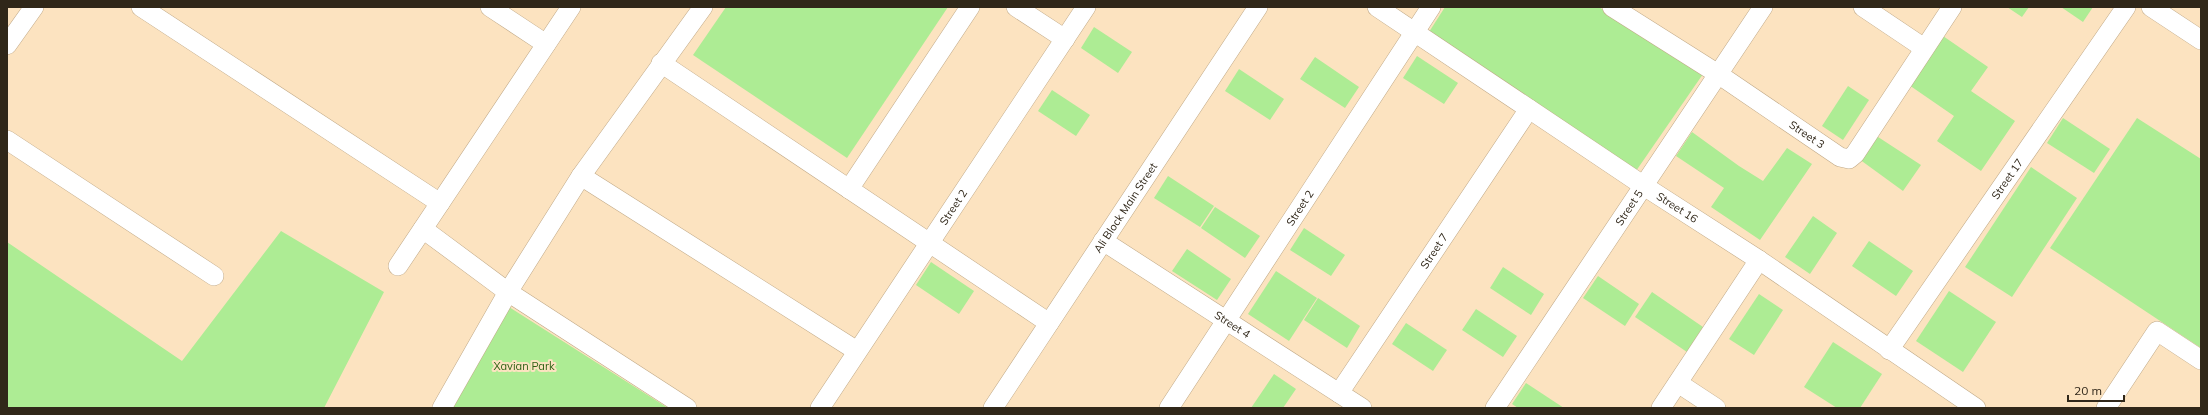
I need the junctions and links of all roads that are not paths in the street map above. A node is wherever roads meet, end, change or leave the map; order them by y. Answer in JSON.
{"nodes":[{"id":1,"x":34,"y":7,"type":"edge"},
{"id":2,"x":141,"y":7,"type":"edge"},
{"id":3,"x":490,"y":7,"type":"edge"},
{"id":4,"x":571,"y":7,"type":"edge"},
{"id":5,"x":703,"y":7,"type":"edge"},
{"id":6,"x":970,"y":7,"type":"edge"},
{"id":7,"x":1016,"y":7,"type":"edge"},
{"id":8,"x":1086,"y":7,"type":"edge"},
{"id":9,"x":1377,"y":7,"type":"edge"},
{"id":10,"x":1431,"y":7,"type":"edge"},
{"id":11,"x":1612,"y":7,"type":"edge"},
{"id":12,"x":1763,"y":7,"type":"edge"},
{"id":13,"x":1863,"y":7,"type":"edge"},
{"id":14,"x":1952,"y":7,"type":"edge"},
{"id":15,"x":2126,"y":7,"type":"edge"},
{"id":16,"x":2150,"y":7,"type":"edge"},
{"id":17,"x":1256,"y":8,"type":"edge"},
{"id":18,"x":1415,"y":32,"type":"junction"},
{"id":19,"x":1065,"y":39,"type":"junction"},
{"id":20,"x":2201,"y":40,"type":"edge"},
{"id":21,"x":546,"y":44,"type":"junction"},
{"id":22,"x":7,"y":45,"type":"edge"},
{"id":23,"x":1924,"y":48,"type":"junction"},
{"id":24,"x":661,"y":63,"type":"junction"},
{"id":25,"x":1718,"y":74,"type":"junction"},
{"id":26,"x":1529,"y":109,"type":"junction"},
{"id":27,"x":7,"y":140,"type":"edge"},
{"id":28,"x":581,"y":176,"type":"junction"},
{"id":29,"x":1644,"y":186,"type":"junction"},
{"id":30,"x":849,"y":189,"type":"junction"},
{"id":31,"x":440,"y":203,"type":"junction"},
{"id":32,"x":423,"y":229,"type":"junction"},
{"id":33,"x":1103,"y":241,"type":"junction"},
{"id":34,"x":929,"y":242,"type":"junction"},
{"id":35,"x":1759,"y":260,"type":"junction"},
{"id":36,"x":398,"y":266,"type":"dead end"},
{"id":37,"x":214,"y":276,"type":"dead end"},
{"id":38,"x":508,"y":292,"type":"junction"},
{"id":39,"x":1227,"y":320,"type":"junction"},
{"id":40,"x":1049,"y":323,"type":"junction"},
{"id":41,"x":1889,"y":350,"type":"junction"},
{"id":42,"x":857,"y":351,"type":"junction"},
{"id":43,"x":2201,"y":360,"type":"edge"},
{"id":44,"x":1678,"y":383,"type":"junction"},
{"id":45,"x":1339,"y":393,"type":"junction"},
{"id":46,"x":442,"y":408,"type":"edge"},
{"id":47,"x":687,"y":408,"type":"edge"},
{"id":48,"x":820,"y":408,"type":"edge"},
{"id":49,"x":993,"y":408,"type":"edge"},
{"id":50,"x":1169,"y":408,"type":"edge"},
{"id":51,"x":1362,"y":408,"type":"edge"},
{"id":52,"x":1495,"y":408,"type":"edge"},
{"id":53,"x":1661,"y":408,"type":"edge"},
{"id":54,"x":1716,"y":408,"type":"edge"},
{"id":55,"x":1976,"y":408,"type":"edge"},
{"id":56,"x":2106,"y":408,"type":"edge"}],
"edges":[{"from":1,"to":22,"type":"street"},
{"from":2,"to":31,"type":"street"},
{"from":3,"to":21,"type":"street"},
{"from":4,"to":21,"type":"street"},
{"from":5,"to":24,"type":"street"},
{"from":6,"to":30,"type":"street"},
{"from":7,"to":19,"type":"street"},
{"from":8,"to":19,"type":"street","name":"Street 2"},
{"from":9,"to":18,"type":"street","name":"Street 16"},
{"from":10,"to":18,"type":"street","name":"Street 2"},
{"from":11,"to":25,"type":"street","name":"Street 3"},
{"from":12,"to":25,"type":"street","name":"Street 5"},
{"from":13,"to":23,"type":"street"},
{"from":14,"to":23,"type":"street","name":"Street 3"},
{"from":15,"to":41,"type":"street","name":"Street 17"},
{"from":16,"to":20,"type":"street"},
{"from":17,"to":33,"type":"street","name":"Ali Block Main Street"},
{"from":18,"to":26,"type":"street","name":"Street 16"},
{"from":18,"to":39,"type":"street","name":"Street 2"},
{"from":19,"to":34,"type":"street","name":"Street 2"},
{"from":21,"to":31,"type":"street"},
{"from":23,"to":25,"type":"street","name":"Street 3"},
{"from":24,"to":28,"type":"street"},
{"from":24,"to":30,"type":"street"},
{"from":25,"to":29,"type":"street","name":"Street 5"},
{"from":26,"to":29,"type":"street","name":"Street 16"},
{"from":26,"to":45,"type":"street","name":"Street 7"},
{"from":27,"to":37,"type":"street"},
{"from":28,"to":38,"type":"street"},
{"from":28,"to":42,"type":"street"},
{"from":29,"to":35,"type":"street","name":"Street 16"},
{"from":29,"to":52,"type":"street","name":"Street 5"},
{"from":30,"to":34,"type":"street"},
{"from":31,"to":32,"type":"street"},
{"from":32,"to":36,"type":"street"},
{"from":32,"to":38,"type":"street"},
{"from":33,"to":39,"type":"street","name":"Street 4"},
{"from":33,"to":40,"type":"street","name":"Ali Block Main Street"},
{"from":34,"to":40,"type":"street"},
{"from":34,"to":42,"type":"street","name":"Street 2"},
{"from":35,"to":41,"type":"street","name":"Street 16"},
{"from":35,"to":44,"type":"street"},
{"from":38,"to":46,"type":"street"},
{"from":38,"to":47,"type":"street"},
{"from":39,"to":45,"type":"street","name":"Street 4"},
{"from":39,"to":50,"type":"street","name":"Street 2"},
{"from":40,"to":49,"type":"street","name":"Ali Block Main Street"},
{"from":41,"to":55,"type":"street","name":"Street 16"},
{"from":42,"to":48,"type":"street","name":"Street 2"},
{"from":43,"to":56,"type":"street"},
{"from":44,"to":53,"type":"street"},
{"from":44,"to":54,"type":"street"},
{"from":45,"to":51,"type":"street","name":"Street 4"}]}
